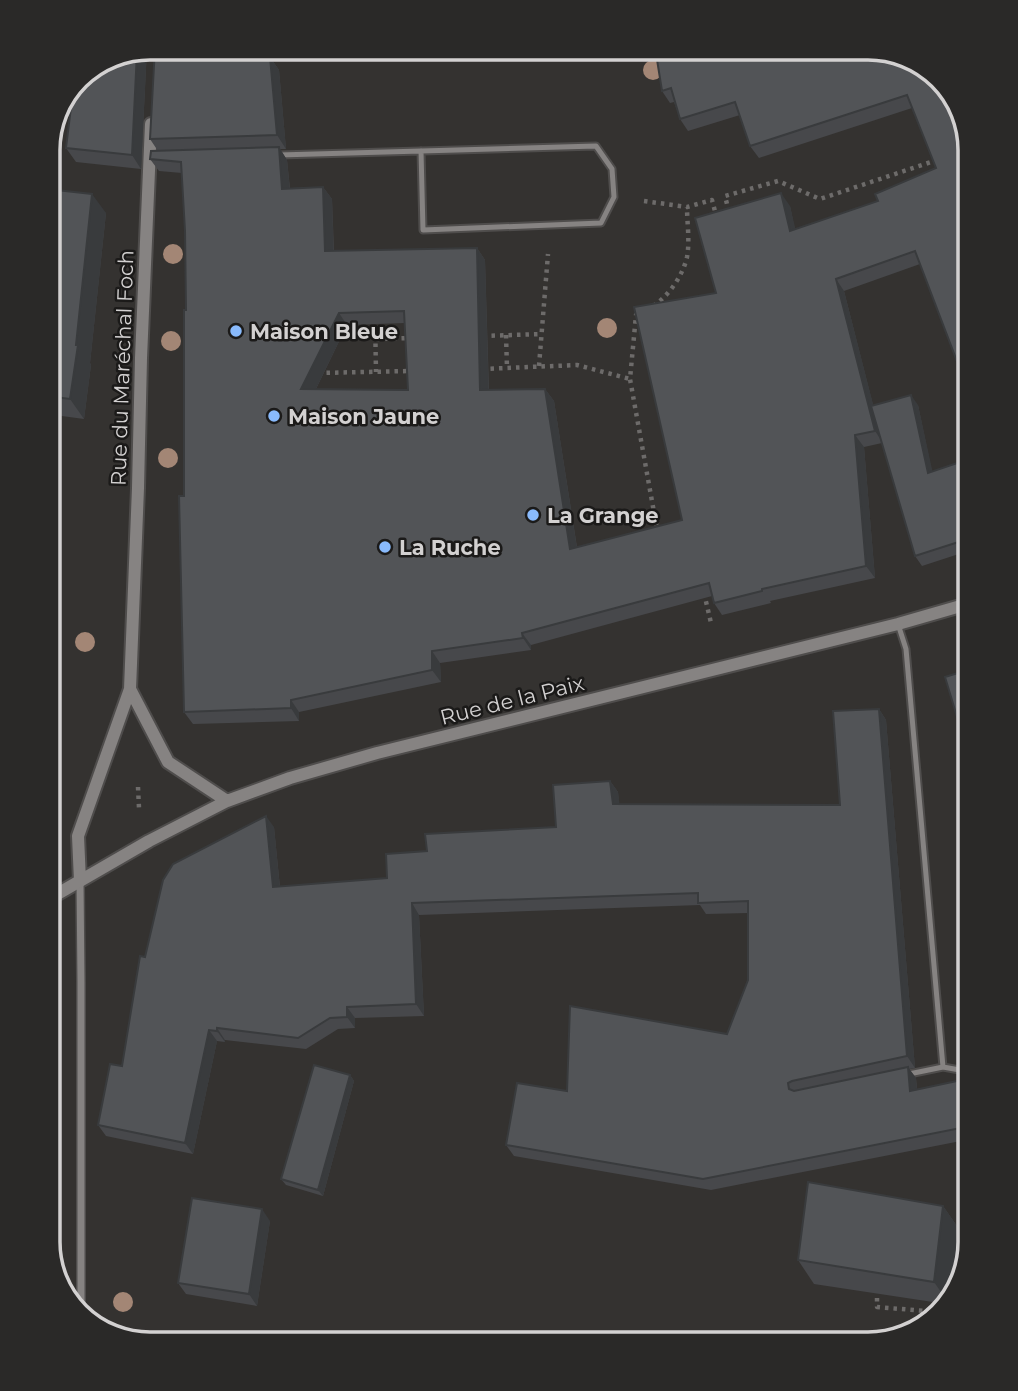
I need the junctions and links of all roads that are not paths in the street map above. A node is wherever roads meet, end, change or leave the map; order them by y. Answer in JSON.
{"nodes":[{"id":1,"x":152,"y":116,"type":"edge"},
{"id":2,"x":421,"y":151,"type":"junction"},
{"id":3,"x":269,"y":155,"type":"edge"},
{"id":4,"x":958,"y":607,"type":"edge"},
{"id":5,"x":898,"y":624,"type":"junction"},
{"id":6,"x":130,"y":689,"type":"junction"},
{"id":7,"x":227,"y":801,"type":"junction"},
{"id":8,"x":80,"y":881,"type":"junction"},
{"id":9,"x":60,"y":893,"type":"edge"},
{"id":10,"x":943,"y":1067,"type":"junction"},
{"id":11,"x":958,"y":1070,"type":"edge"},
{"id":12,"x":904,"y":1075,"type":"edge"},
{"id":13,"x":81,"y":1299,"type":"edge"}],
"edges":[{"from":1,"to":6,"type":"street","name":"Rue du Maréchal Foch"},
{"from":2,"to":2,"type":"lane"},
{"from":2,"to":3,"type":"lane"},
{"from":4,"to":5,"type":"street","name":"Rue de la Paix"},
{"from":5,"to":7,"type":"street","name":"Rue de la Paix"},
{"from":5,"to":10,"type":"lane"},
{"from":6,"to":7,"type":"street","name":"Rue du Maréchal Foch"},
{"from":6,"to":8,"type":"street","name":"Rue du Maréchal Foch"},
{"from":7,"to":8,"type":"street","name":"Rue de la Paix"},
{"from":8,"to":9,"type":"street","name":"Rue de la Paix"},
{"from":8,"to":13,"type":"street"},
{"from":10,"to":11,"type":"lane"},
{"from":10,"to":12,"type":"lane"}]}
